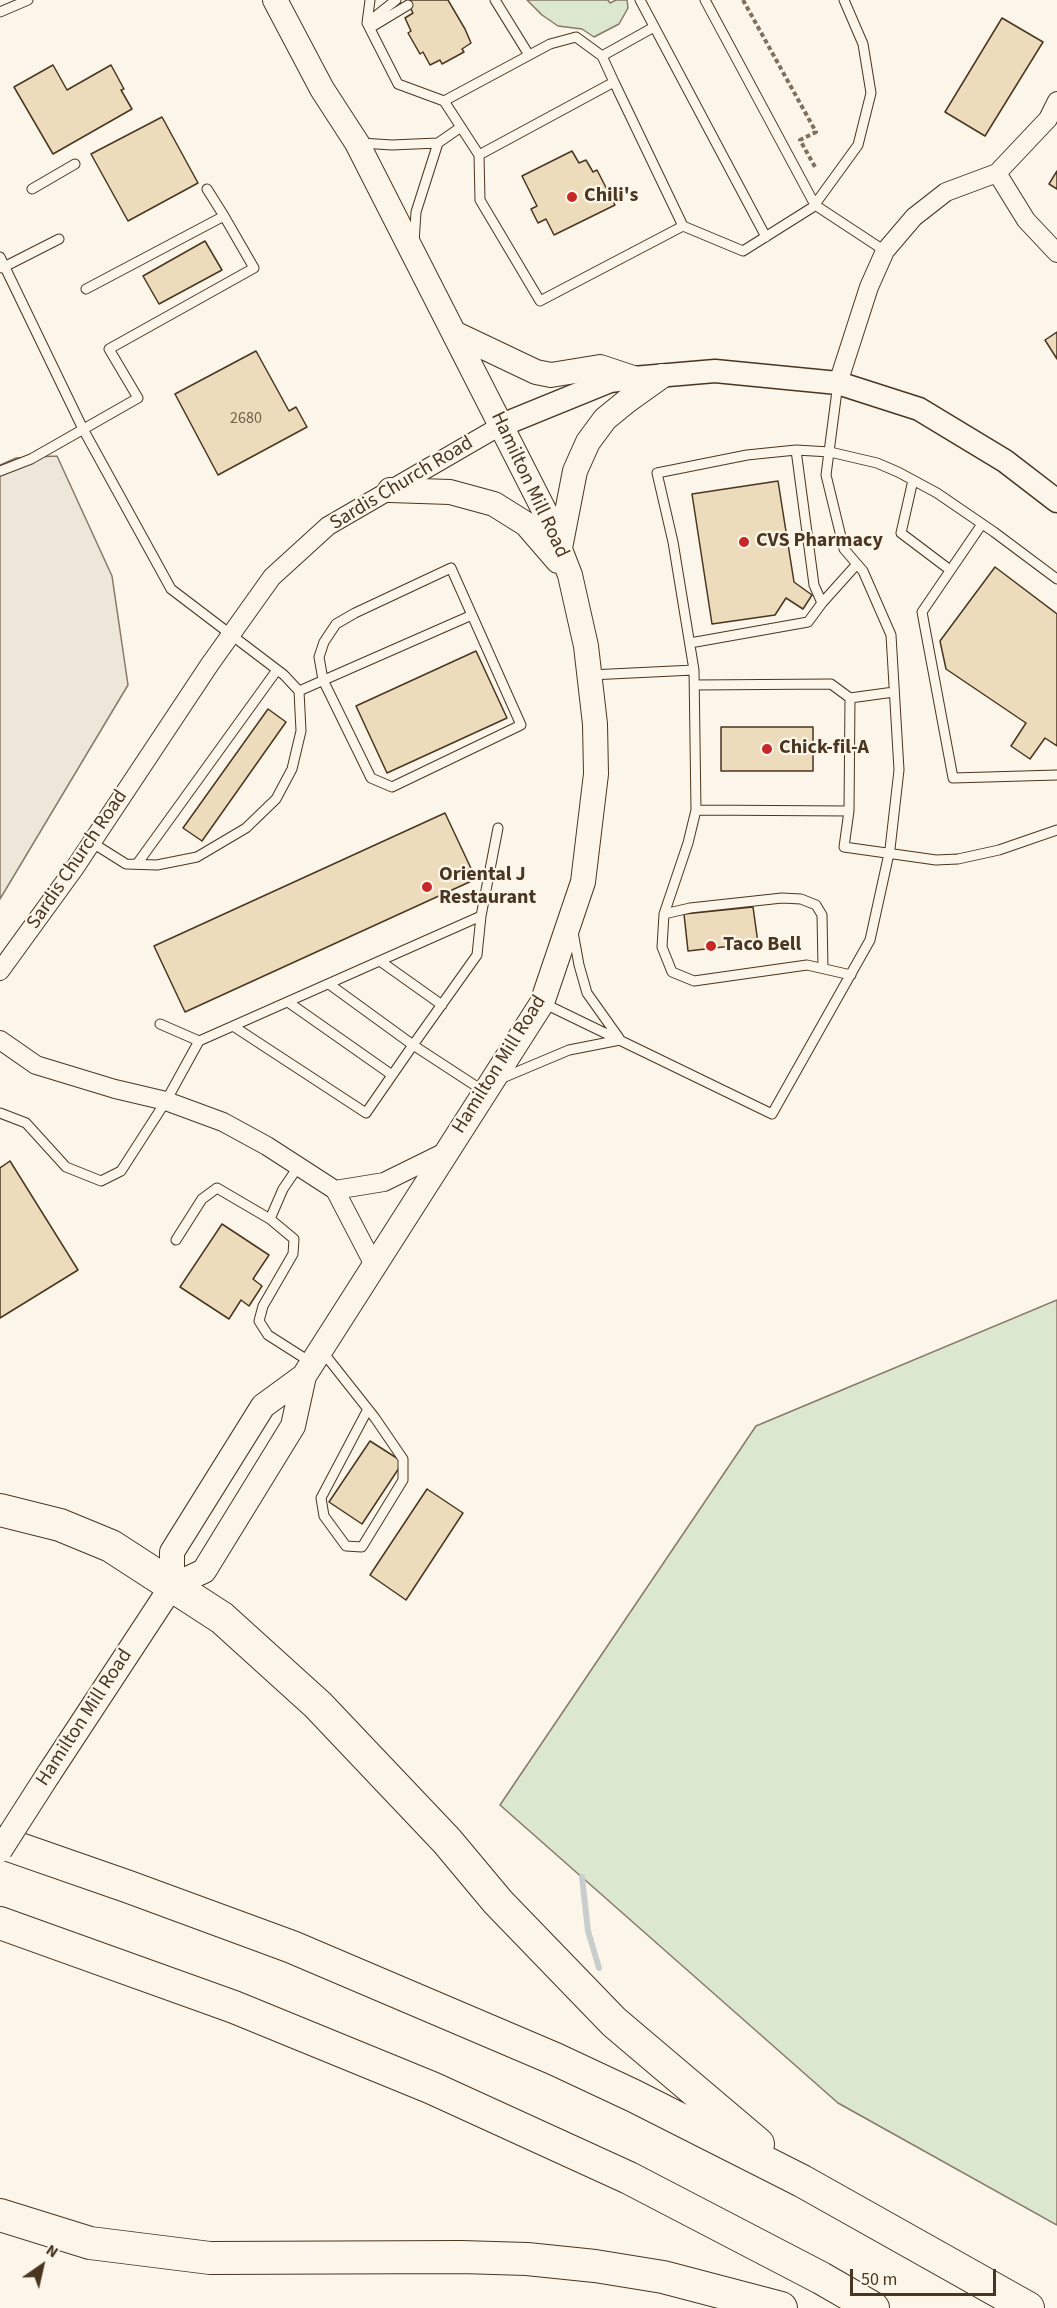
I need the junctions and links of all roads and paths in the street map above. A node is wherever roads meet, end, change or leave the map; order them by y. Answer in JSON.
{"nodes":[{"id":1,"x":28,"y":0,"type":"edge"},
{"id":2,"x":275,"y":0,"type":"edge"},
{"id":3,"x":370,"y":0,"type":"edge"},
{"id":4,"x":396,"y":0,"type":"edge"},
{"id":5,"x":495,"y":0,"type":"edge"},
{"id":6,"x":640,"y":0,"type":"edge"},
{"id":7,"x":705,"y":0,"type":"edge"},
{"id":8,"x":742,"y":0,"type":"edge"},
{"id":9,"x":844,"y":0,"type":"edge"},
{"id":10,"x":408,"y":5,"type":"dead end"},
{"id":11,"x":0,"y":12,"type":"edge"},
{"id":12,"x":369,"y":26,"type":"junction"},
{"id":13,"x":654,"y":27,"type":"junction"},
{"id":14,"x":529,"y":55,"type":"junction"},
{"id":15,"x":602,"y":56,"type":"junction"},
{"id":16,"x":614,"y":82,"type":"junction"},
{"id":17,"x":444,"y":101,"type":"junction"},
{"id":18,"x":1057,"y":101,"type":"edge"},
{"id":19,"x":461,"y":127,"type":"junction"},
{"id":20,"x":357,"y":143,"type":"junction"},
{"id":21,"x":438,"y":143,"type":"junction"},
{"id":22,"x":479,"y":155,"type":"junction"},
{"id":23,"x":75,"y":164,"type":"dead end"},
{"id":24,"x":815,"y":167,"type":"dead end"},
{"id":25,"x":997,"y":173,"type":"junction"},
{"id":26,"x":32,"y":189,"type":"dead end"},
{"id":27,"x":207,"y":189,"type":"dead end"},
{"id":28,"x":815,"y":205,"type":"junction"},
{"id":29,"x":224,"y":216,"type":"junction"},
{"id":30,"x":683,"y":225,"type":"junction"},
{"id":31,"x":766,"y":237,"type":"junction"},
{"id":32,"x":59,"y":239,"type":"dead end"},
{"id":33,"x":885,"y":251,"type":"junction"},
{"id":34,"x":1057,"y":253,"type":"edge"},
{"id":35,"x":414,"y":254,"type":"junction"},
{"id":36,"x":0,"y":257,"type":"edge"},
{"id":37,"x":3,"y":268,"type":"edge"},
{"id":38,"x":86,"y":289,"type":"dead end"},
{"id":39,"x":454,"y":333,"type":"junction"},
{"id":40,"x":662,"y":376,"type":"junction"},
{"id":41,"x":633,"y":378,"type":"junction"},
{"id":42,"x":838,"y":383,"type":"junction"},
{"id":43,"x":501,"y":425,"type":"junction"},
{"id":44,"x":83,"y":429,"type":"junction"},
{"id":45,"x":796,"y":450,"type":"junction"},
{"id":46,"x":830,"y":452,"type":"junction"},
{"id":47,"x":0,"y":471,"type":"edge"},
{"id":48,"x":913,"y":480,"type":"junction"},
{"id":49,"x":390,"y":490,"type":"junction"},
{"id":50,"x":1057,"y":501,"type":"edge"},
{"id":51,"x":982,"y":524,"type":"junction"},
{"id":52,"x":560,"y":548,"type":"junction"},
{"id":53,"x":857,"y":564,"type":"junction"},
{"id":54,"x":950,"y":570,"type":"junction"},
{"id":55,"x":570,"y":575,"type":"junction"},
{"id":56,"x":1057,"y":579,"type":"edge"},
{"id":57,"x":822,"y":603,"type":"junction"},
{"id":58,"x":472,"y":615,"type":"junction"},
{"id":59,"x":230,"y":635,"type":"junction"},
{"id":60,"x":690,"y":643,"type":"junction"},
{"id":61,"x":277,"y":670,"type":"junction"},
{"id":62,"x":694,"y":670,"type":"junction"},
{"id":63,"x":590,"y":675,"type":"junction"},
{"id":64,"x":323,"y":680,"type":"junction"},
{"id":65,"x":695,"y":685,"type":"junction"},
{"id":66,"x":299,"y":691,"type":"junction"},
{"id":67,"x":894,"y":692,"type":"junction"},
{"id":68,"x":850,"y":698,"type":"junction"},
{"id":69,"x":1057,"y":775,"type":"edge"},
{"id":70,"x":696,"y":810,"type":"junction"},
{"id":71,"x":849,"y":811,"type":"junction"},
{"id":72,"x":498,"y":828,"type":"dead end"},
{"id":73,"x":1057,"y":830,"type":"edge"},
{"id":74,"x":91,"y":842,"type":"junction"},
{"id":75,"x":889,"y":854,"type":"junction"},
{"id":76,"x":137,"y":864,"type":"junction"},
{"id":77,"x":664,"y":914,"type":"junction"},
{"id":78,"x":481,"y":916,"type":"junction"},
{"id":79,"x":571,"y":918,"type":"junction"},
{"id":80,"x":380,"y":961,"type":"junction"},
{"id":81,"x":822,"y":968,"type":"junction"},
{"id":82,"x":0,"y":971,"type":"edge"},
{"id":83,"x":851,"y":975,"type":"junction"},
{"id":84,"x":329,"y":984,"type":"junction"},
{"id":85,"x":288,"y":1002,"type":"junction"},
{"id":86,"x":542,"y":1003,"type":"junction"},
{"id":87,"x":442,"y":1005,"type":"junction"},
{"id":88,"x":160,"y":1024,"type":"dead end"},
{"id":89,"x":233,"y":1026,"type":"junction"},
{"id":90,"x":0,"y":1040,"type":"edge"},
{"id":91,"x":620,"y":1040,"type":"junction"},
{"id":92,"x":199,"y":1041,"type":"junction"},
{"id":93,"x":414,"y":1046,"type":"junction"},
{"id":94,"x":393,"y":1075,"type":"junction"},
{"id":95,"x":488,"y":1088,"type":"junction"},
{"id":96,"x":166,"y":1101,"type":"junction"},
{"id":97,"x":0,"y":1113,"type":"edge"},
{"id":98,"x":447,"y":1151,"type":"junction"},
{"id":99,"x":298,"y":1167,"type":"junction"},
{"id":100,"x":335,"y":1190,"type":"junction"},
{"id":101,"x":270,"y":1220,"type":"junction"},
{"id":102,"x":176,"y":1240,"type":"dead end"},
{"id":103,"x":374,"y":1265,"type":"junction"},
{"id":104,"x":312,"y":1362,"type":"junction"},
{"id":105,"x":368,"y":1409,"type":"junction"},
{"id":106,"x":0,"y":1510,"type":"edge"},
{"id":107,"x":172,"y":1586,"type":"junction"},
{"id":108,"x":0,"y":1842,"type":"edge"},
{"id":109,"x":0,"y":1850,"type":"edge"},
{"id":110,"x":0,"y":1923,"type":"edge"},
{"id":111,"x":802,"y":2181,"type":"junction"},
{"id":112,"x":0,"y":2215,"type":"edge"},
{"id":113,"x":781,"y":2308,"type":"edge"},
{"id":114,"x":873,"y":2308,"type":"edge"},
{"id":115,"x":1028,"y":2308,"type":"edge"}],
"edges":[{"from":1,"to":11,"type":"lane"},
{"from":2,"to":20,"type":"main road","name":"Hamilton Mill Road"},
{"from":3,"to":12,"type":"lane"},
{"from":4,"to":12,"type":"lane"},
{"from":5,"to":14,"type":"lane"},
{"from":6,"to":13,"type":"lane"},
{"from":7,"to":28,"type":"lane"},
{"from":8,"to":24,"type":"path"},
{"from":9,"to":28,"type":"lane"},
{"from":10,"to":12,"type":"lane"},
{"from":12,"to":17,"type":"lane"},
{"from":13,"to":15,"type":"lane"},
{"from":13,"to":31,"type":"lane"},
{"from":14,"to":15,"type":"lane"},
{"from":14,"to":17,"type":"lane"},
{"from":15,"to":16,"type":"lane"},
{"from":16,"to":22,"type":"lane"},
{"from":16,"to":30,"type":"lane"},
{"from":17,"to":19,"type":"lane"},
{"from":18,"to":25,"type":"street"},
{"from":19,"to":21,"type":"lane"},
{"from":19,"to":22,"type":"lane"},
{"from":20,"to":21,"type":"lane"},
{"from":20,"to":35,"type":"main road","name":"Hamilton Mill Road"},
{"from":21,"to":35,"type":"lane"},
{"from":22,"to":30,"type":"lane"},
{"from":23,"to":26,"type":"lane"},
{"from":25,"to":33,"type":"street"},
{"from":25,"to":34,"type":"street"},
{"from":27,"to":29,"type":"lane"},
{"from":28,"to":31,"type":"lane"},
{"from":28,"to":33,"type":"lane"},
{"from":29,"to":38,"type":"lane"},
{"from":29,"to":44,"type":"lane"},
{"from":30,"to":31,"type":"lane"},
{"from":32,"to":37,"type":"lane"},
{"from":33,"to":42,"type":"street"},
{"from":35,"to":39,"type":"main road","name":"Hamilton Mill Road"},
{"from":36,"to":37,"type":"lane"},
{"from":37,"to":44,"type":"lane"},
{"from":39,"to":41,"type":"main road"},
{"from":39,"to":43,"type":"main road","name":"Hamilton Mill Road"},
{"from":40,"to":41,"type":"street","name":"Sardis Church Road"},
{"from":40,"to":42,"type":"street","name":"Sardis Church Road"},
{"from":40,"to":52,"type":"main road"},
{"from":41,"to":43,"type":"street","name":"Sardis Church Road"},
{"from":42,"to":46,"type":"lane"},
{"from":42,"to":50,"type":"street","name":"Sardis Church Road"},
{"from":43,"to":49,"type":"street","name":"Sardis Church Road"},
{"from":43,"to":52,"type":"main road","name":"Hamilton Mill Road"},
{"from":44,"to":47,"type":"lane"},
{"from":44,"to":59,"type":"lane"},
{"from":45,"to":46,"type":"lane"},
{"from":45,"to":57,"type":"lane"},
{"from":45,"to":60,"type":"lane"},
{"from":46,"to":48,"type":"lane"},
{"from":46,"to":53,"type":"lane"},
{"from":48,"to":51,"type":"lane"},
{"from":48,"to":54,"type":"lane"},
{"from":49,"to":55,"type":"main road"},
{"from":49,"to":59,"type":"street","name":"Sardis Church Road"},
{"from":51,"to":54,"type":"lane"},
{"from":51,"to":56,"type":"lane"},
{"from":52,"to":55,"type":"main road","name":"Hamilton Mill Road"},
{"from":53,"to":57,"type":"lane"},
{"from":53,"to":67,"type":"lane"},
{"from":54,"to":69,"type":"lane"},
{"from":55,"to":63,"type":"main road","name":"Hamilton Mill Road"},
{"from":57,"to":60,"type":"lane"},
{"from":58,"to":64,"type":"lane"},
{"from":58,"to":64,"type":"lane"},
{"from":58,"to":64,"type":"lane"},
{"from":59,"to":61,"type":"lane"},
{"from":59,"to":74,"type":"street","name":"Sardis Church Road"},
{"from":60,"to":62,"type":"lane"},
{"from":61,"to":66,"type":"lane"},
{"from":61,"to":76,"type":"lane"},
{"from":62,"to":63,"type":"lane"},
{"from":62,"to":65,"type":"lane"},
{"from":63,"to":79,"type":"main road","name":"Hamilton Mill Road"},
{"from":64,"to":66,"type":"lane"},
{"from":65,"to":68,"type":"lane"},
{"from":65,"to":70,"type":"lane"},
{"from":66,"to":76,"type":"lane"},
{"from":67,"to":68,"type":"lane"},
{"from":67,"to":75,"type":"lane"},
{"from":68,"to":71,"type":"lane"},
{"from":70,"to":71,"type":"lane"},
{"from":70,"to":77,"type":"lane"},
{"from":71,"to":75,"type":"lane"},
{"from":72,"to":78,"type":"lane"},
{"from":73,"to":75,"type":"lane"},
{"from":74,"to":76,"type":"lane"},
{"from":74,"to":82,"type":"street","name":"Sardis Church Road"},
{"from":75,"to":83,"type":"lane"},
{"from":77,"to":81,"type":"lane"},
{"from":77,"to":81,"type":"lane"},
{"from":78,"to":80,"type":"lane"},
{"from":78,"to":87,"type":"lane"},
{"from":79,"to":86,"type":"main road","name":"Hamilton Mill Road"},
{"from":79,"to":91,"type":"lane"},
{"from":80,"to":84,"type":"lane"},
{"from":80,"to":87,"type":"lane"},
{"from":81,"to":83,"type":"lane"},
{"from":83,"to":91,"type":"lane"},
{"from":84,"to":85,"type":"lane"},
{"from":84,"to":93,"type":"lane"},
{"from":85,"to":89,"type":"lane"},
{"from":85,"to":94,"type":"lane"},
{"from":86,"to":91,"type":"lane"},
{"from":86,"to":95,"type":"main road","name":"Hamilton Mill Road"},
{"from":87,"to":93,"type":"lane"},
{"from":88,"to":92,"type":"lane"},
{"from":89,"to":92,"type":"lane"},
{"from":89,"to":94,"type":"lane"},
{"from":90,"to":96,"type":"street"},
{"from":91,"to":95,"type":"lane"},
{"from":92,"to":96,"type":"lane"},
{"from":93,"to":94,"type":"lane"},
{"from":93,"to":95,"type":"lane"},
{"from":95,"to":98,"type":"main road","name":"Hamilton Mill Road"},
{"from":96,"to":97,"type":"lane"},
{"from":96,"to":99,"type":"street"},
{"from":98,"to":100,"type":"street"},
{"from":98,"to":103,"type":"main road","name":"Hamilton Mill Road"},
{"from":99,"to":100,"type":"street"},
{"from":99,"to":101,"type":"lane"},
{"from":100,"to":103,"type":"street"},
{"from":101,"to":102,"type":"lane"},
{"from":101,"to":104,"type":"lane"},
{"from":103,"to":104,"type":"main road","name":"Hamilton Mill Road"},
{"from":104,"to":105,"type":"lane"},
{"from":104,"to":107,"type":"main road","name":"Hamilton Mill Road"},
{"from":104,"to":107,"type":"main road","name":"Hamilton Mill Road"},
{"from":105,"to":105,"type":"lane"},
{"from":106,"to":107,"type":"highway"},
{"from":107,"to":109,"type":"main road","name":"Hamilton Mill Road","bridge":true},
{"from":107,"to":111,"type":"highway"},
{"from":108,"to":111,"type":"highway"},
{"from":110,"to":114,"type":"highway"},
{"from":111,"to":115,"type":"highway"},
{"from":112,"to":113,"type":"highway"}]}
